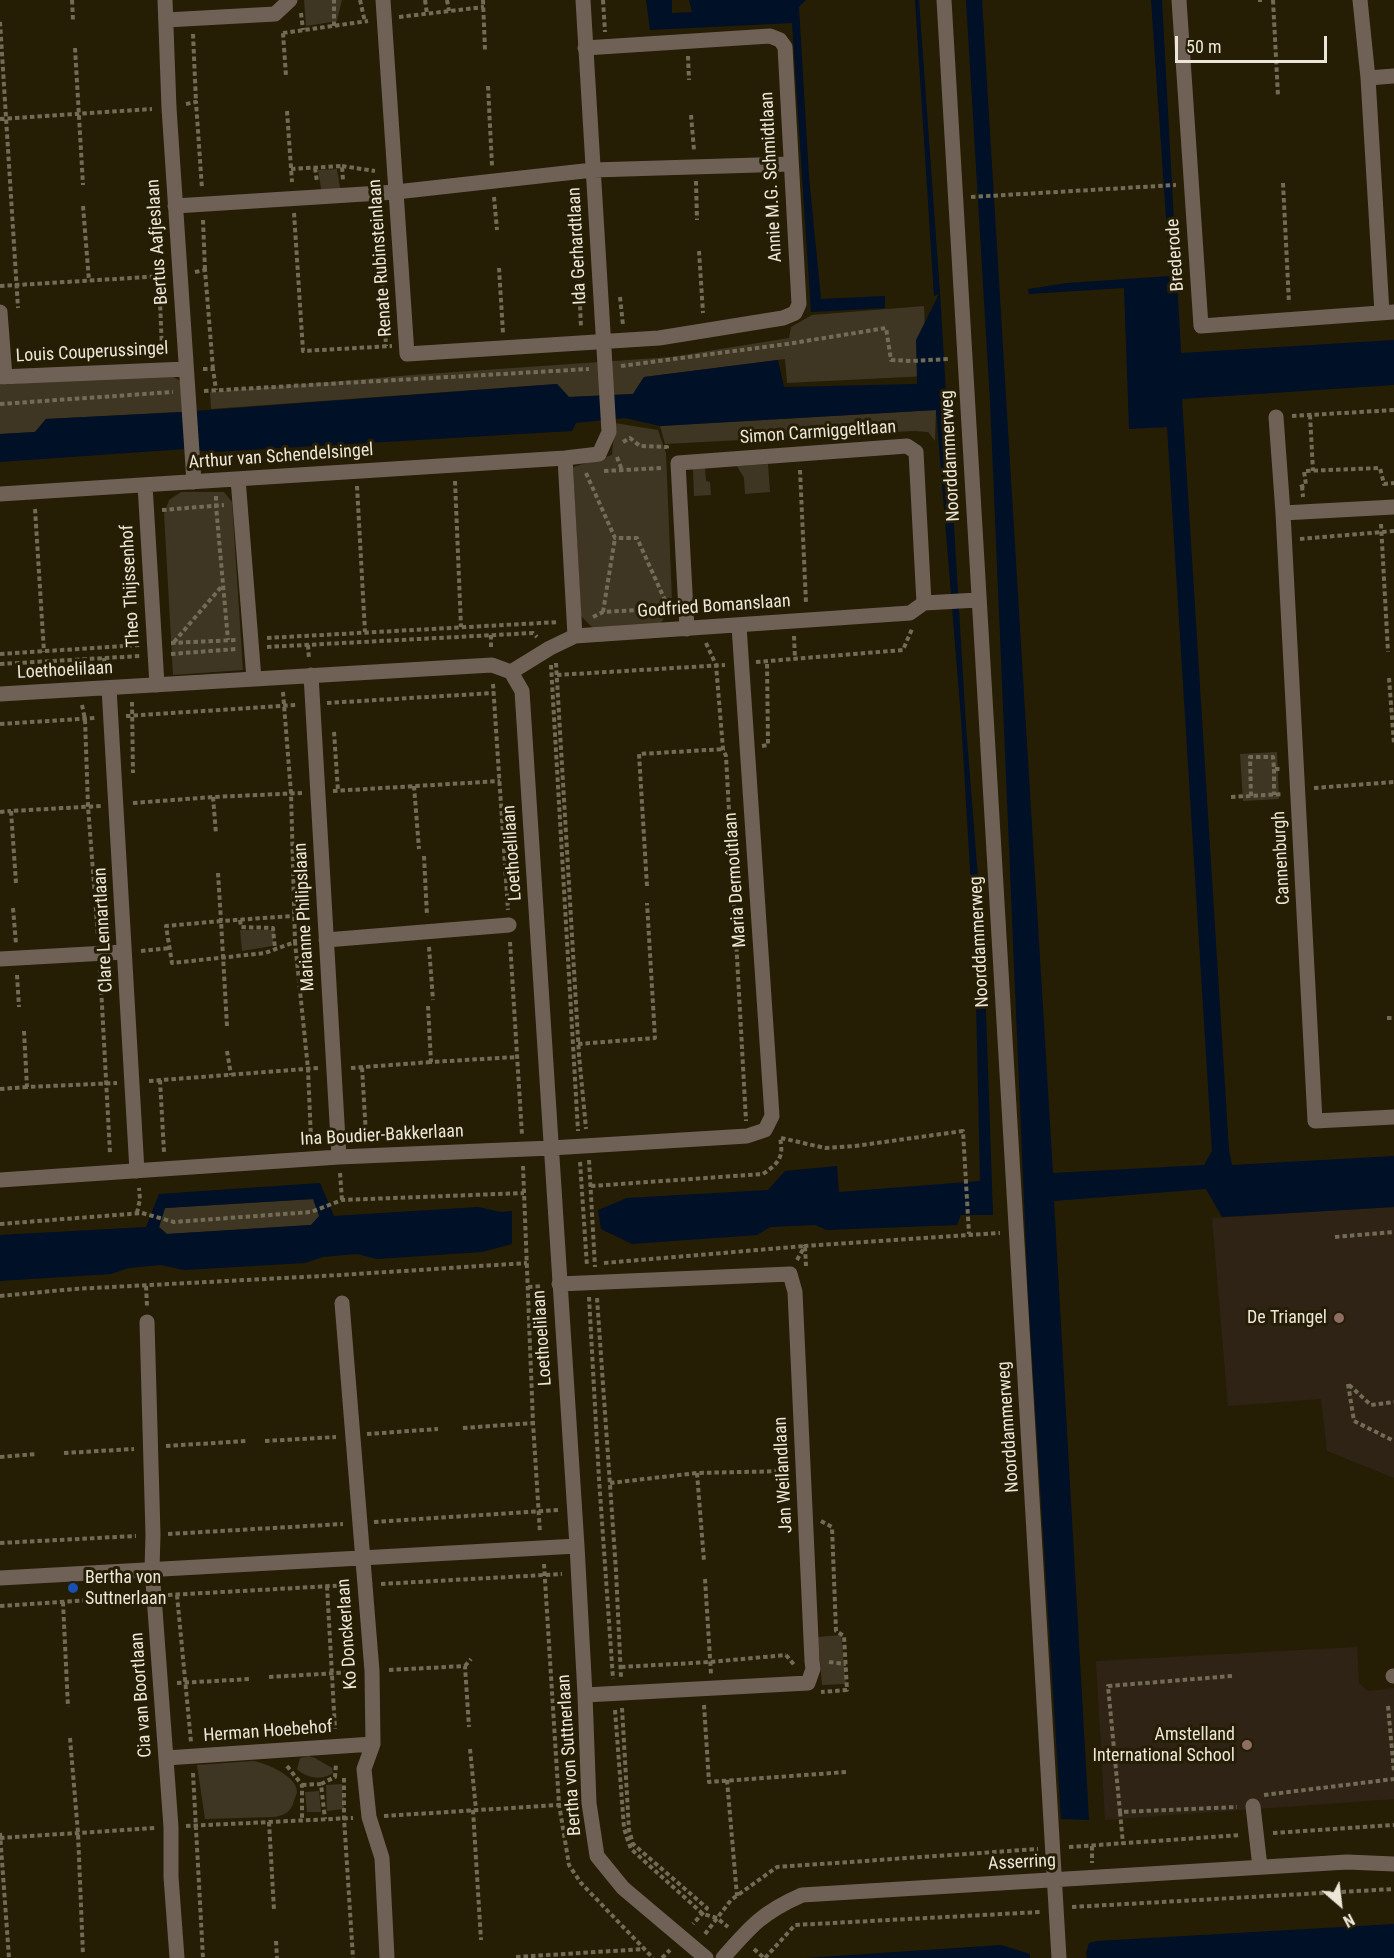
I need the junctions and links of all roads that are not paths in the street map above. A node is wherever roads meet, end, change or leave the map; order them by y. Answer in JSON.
{"nodes":[{"id":1,"x":165,"y":0,"type":"edge"},
{"id":2,"x":383,"y":0,"type":"edge"},
{"id":3,"x":583,"y":0,"type":"edge"},
{"id":4,"x":944,"y":0,"type":"edge"},
{"id":5,"x":1179,"y":0,"type":"edge"},
{"id":6,"x":1360,"y":0,"type":"edge"},
{"id":7,"x":286,"y":4,"type":"edge"},
{"id":8,"x":166,"y":20,"type":"junction"},
{"id":9,"x":585,"y":48,"type":"junction"},
{"id":10,"x":1394,"y":76,"type":"edge"},
{"id":11,"x":1368,"y":78,"type":"junction"},
{"id":12,"x":791,"y":164,"type":"junction"},
{"id":13,"x":593,"y":170,"type":"junction"},
{"id":14,"x":396,"y":192,"type":"junction"},
{"id":15,"x":176,"y":206,"type":"junction"},
{"id":16,"x":0,"y":312,"type":"edge"},
{"id":17,"x":1388,"y":312,"type":"edge"},
{"id":18,"x":603,"y":343,"type":"junction"},
{"id":19,"x":186,"y":369,"type":"junction"},
{"id":20,"x":2,"y":377,"type":"edge"},
{"id":21,"x":1276,"y":417,"type":"road end"},
{"id":22,"x":565,"y":466,"type":"junction"},
{"id":23,"x":238,"y":479,"type":"junction"},
{"id":24,"x":194,"y":482,"type":"junction"},
{"id":25,"x":145,"y":485,"type":"junction"},
{"id":26,"x":0,"y":494,"type":"edge"},
{"id":27,"x":1387,"y":508,"type":"edge"},
{"id":28,"x":1283,"y":513,"type":"junction"},
{"id":29,"x":971,"y":601,"type":"junction"},
{"id":30,"x":924,"y":603,"type":"junction"},
{"id":31,"x":739,"y":626,"type":"junction"},
{"id":32,"x":693,"y":628,"type":"junction"},
{"id":33,"x":575,"y":636,"type":"junction"},
{"id":34,"x":512,"y":672,"type":"junction"},
{"id":35,"x":311,"y":675,"type":"junction"},
{"id":36,"x":254,"y":679,"type":"junction"},
{"id":37,"x":157,"y":685,"type":"junction"},
{"id":38,"x":109,"y":688,"type":"junction"},
{"id":39,"x":0,"y":694,"type":"edge"},
{"id":40,"x":509,"y":926,"type":"road end"},
{"id":41,"x":326,"y":940,"type":"junction"},
{"id":42,"x":124,"y":952,"type":"junction"},
{"id":43,"x":0,"y":959,"type":"edge"},
{"id":44,"x":1394,"y":1116,"type":"edge"},
{"id":45,"x":765,"y":1130,"type":"joint"},
{"id":46,"x":552,"y":1148,"type":"junction"},
{"id":47,"x":339,"y":1157,"type":"junction"},
{"id":48,"x":137,"y":1171,"type":"junction"},
{"id":49,"x":0,"y":1180,"type":"edge"},
{"id":50,"x":559,"y":1284,"type":"junction"},
{"id":51,"x":342,"y":1303,"type":"dead end"},
{"id":52,"x":147,"y":1322,"type":"dead end"},
{"id":53,"x":577,"y":1546,"type":"junction"},
{"id":54,"x":362,"y":1557,"type":"junction"},
{"id":55,"x":152,"y":1569,"type":"junction"},
{"id":56,"x":0,"y":1578,"type":"edge"},
{"id":57,"x":585,"y":1695,"type":"junction"},
{"id":58,"x":373,"y":1744,"type":"junction"},
{"id":59,"x":166,"y":1758,"type":"junction"},
{"id":60,"x":1253,"y":1806,"type":"road end"},
{"id":61,"x":1394,"y":1852,"type":"edge"},
{"id":62,"x":1347,"y":1862,"type":"junction"},
{"id":63,"x":1394,"y":1864,"type":"edge"},
{"id":64,"x":1260,"y":1867,"type":"junction"},
{"id":65,"x":1055,"y":1881,"type":"junction"},
{"id":66,"x":177,"y":1958,"type":"edge"},
{"id":67,"x":387,"y":1958,"type":"edge"},
{"id":68,"x":706,"y":1958,"type":"edge"},
{"id":69,"x":723,"y":1958,"type":"edge"},
{"id":70,"x":1059,"y":1958,"type":"edge"}],
"edges":[{"from":1,"to":8,"type":"street","name":"Bertus Aafjeslaan"},
{"from":2,"to":14,"type":"street","name":"Renate Rubinsteinlaan"},
{"from":3,"to":9,"type":"street","name":"Ida Gerhardtlaan"},
{"from":4,"to":29,"type":"street","name":"Noorddammerweg"},
{"from":5,"to":17,"type":"street","name":"Brederode"},
{"from":6,"to":11,"type":"street","name":"Brederode"},
{"from":7,"to":8,"type":"street"},
{"from":8,"to":15,"type":"street","name":"Bertus Aafjeslaan"},
{"from":9,"to":12,"type":"street","name":"Annie M.G. Schmidtlaan"},
{"from":9,"to":13,"type":"street","name":"Ida Gerhardtlaan"},
{"from":10,"to":11,"type":"street"},
{"from":11,"to":17,"type":"street","name":"Brederode"},
{"from":12,"to":13,"type":"street"},
{"from":12,"to":18,"type":"street","name":"Annie M.G. Schmidtlaan"},
{"from":13,"to":14,"type":"street"},
{"from":13,"to":18,"type":"street","name":"Ida Gerhardtlaan"},
{"from":14,"to":15,"type":"street"},
{"from":14,"to":18,"type":"street","name":"Renate Rubinsteinlaan"},
{"from":15,"to":19,"type":"street","name":"Bertus Aafjeslaan"},
{"from":16,"to":20,"type":"street"},
{"from":18,"to":22,"type":"street","name":"Ida Gerhardtlaan"},
{"from":19,"to":20,"type":"street","name":"Louis Couperussingel"},
{"from":19,"to":24,"type":"street","name":"Bertus Aafjeslaan"},
{"from":21,"to":28,"type":"street","name":"Cannenburgh"},
{"from":22,"to":23,"type":"street","name":"Arthur van Schendelsingel"},
{"from":22,"to":33,"type":"street"},
{"from":23,"to":24,"type":"street","name":"Arthur van Schendelsingel"},
{"from":23,"to":36,"type":"street"},
{"from":24,"to":25,"type":"street","name":"Arthur van Schendelsingel"},
{"from":25,"to":26,"type":"street","name":"Arthur van Schendelsingel"},
{"from":25,"to":37,"type":"street","name":"Theo Thijssenhof"},
{"from":27,"to":28,"type":"street"},
{"from":28,"to":44,"type":"street","name":"Cannenburgh"},
{"from":29,"to":30,"type":"street","name":"Godfried Bomanslaan"},
{"from":29,"to":65,"type":"street","name":"Noorddammerweg"},
{"from":30,"to":31,"type":"street","name":"Godfried Bomanslaan"},
{"from":30,"to":32,"type":"street","name":"Simon Carmiggeltlaan"},
{"from":31,"to":32,"type":"street","name":"Godfried Bomanslaan"},
{"from":31,"to":45,"type":"street","name":"Maria Dermoûtlaan"},
{"from":32,"to":33,"type":"street","name":"Godfried Bomanslaan"},
{"from":33,"to":34,"type":"street","name":"Godfried Bomanslaan"},
{"from":34,"to":35,"type":"street","name":"Loethoelilaan"},
{"from":34,"to":46,"type":"street","name":"Loethoelilaan"},
{"from":35,"to":36,"type":"street","name":"Loethoelilaan"},
{"from":35,"to":41,"type":"street","name":"Marianne Philipslaan"},
{"from":36,"to":37,"type":"street","name":"Loethoelilaan"},
{"from":37,"to":38,"type":"street","name":"Loethoelilaan"},
{"from":38,"to":39,"type":"street","name":"Loethoelilaan"},
{"from":38,"to":42,"type":"street","name":"Clare Lennartlaan"},
{"from":40,"to":41,"type":"street"},
{"from":41,"to":47,"type":"street","name":"Marianne Philipslaan"},
{"from":42,"to":43,"type":"street"},
{"from":42,"to":48,"type":"street","name":"Clare Lennartlaan"},
{"from":45,"to":46,"type":"street","name":"Ina Boudier-Bakkerlaan"},
{"from":46,"to":47,"type":"street","name":"Ina Boudier-Bakkerlaan"},
{"from":46,"to":50,"type":"street","name":"Loethoelilaan"},
{"from":47,"to":48,"type":"street","name":"Ina Boudier-Bakkerlaan"},
{"from":48,"to":49,"type":"street","name":"Ina Boudier-Bakkerlaan"},
{"from":50,"to":53,"type":"street","name":"Loethoelilaan"},
{"from":50,"to":57,"type":"street","name":"Jan Weilandlaan"},
{"from":51,"to":54,"type":"street","name":"Ko Donckerlaan"},
{"from":52,"to":55,"type":"street","name":"Cia van Boortlaan"},
{"from":53,"to":54,"type":"street"},
{"from":53,"to":57,"type":"street","name":"Bertha von Suttnerlaan"},
{"from":54,"to":55,"type":"street"},
{"from":54,"to":58,"type":"street","name":"Ko Donckerlaan"},
{"from":55,"to":56,"type":"street"},
{"from":55,"to":59,"type":"street","name":"Cia van Boortlaan"},
{"from":57,"to":68,"type":"street","name":"Bertha von Suttnerlaan"},
{"from":58,"to":59,"type":"street","name":"Herman Hoebehof"},
{"from":58,"to":67,"type":"street","name":"Ko Donckerlaan"},
{"from":59,"to":66,"type":"street","name":"Cia van Boortlaan"},
{"from":60,"to":64,"type":"street"},
{"from":61,"to":62,"type":"street","name":"Asserring"},
{"from":62,"to":63,"type":"street","name":"Asserring"},
{"from":62,"to":64,"type":"street","name":"Asserring"},
{"from":64,"to":65,"type":"street","name":"Asserring"},
{"from":65,"to":69,"type":"street","name":"Asserring"},
{"from":65,"to":70,"type":"street","name":"Noorddammerweg"}]}
